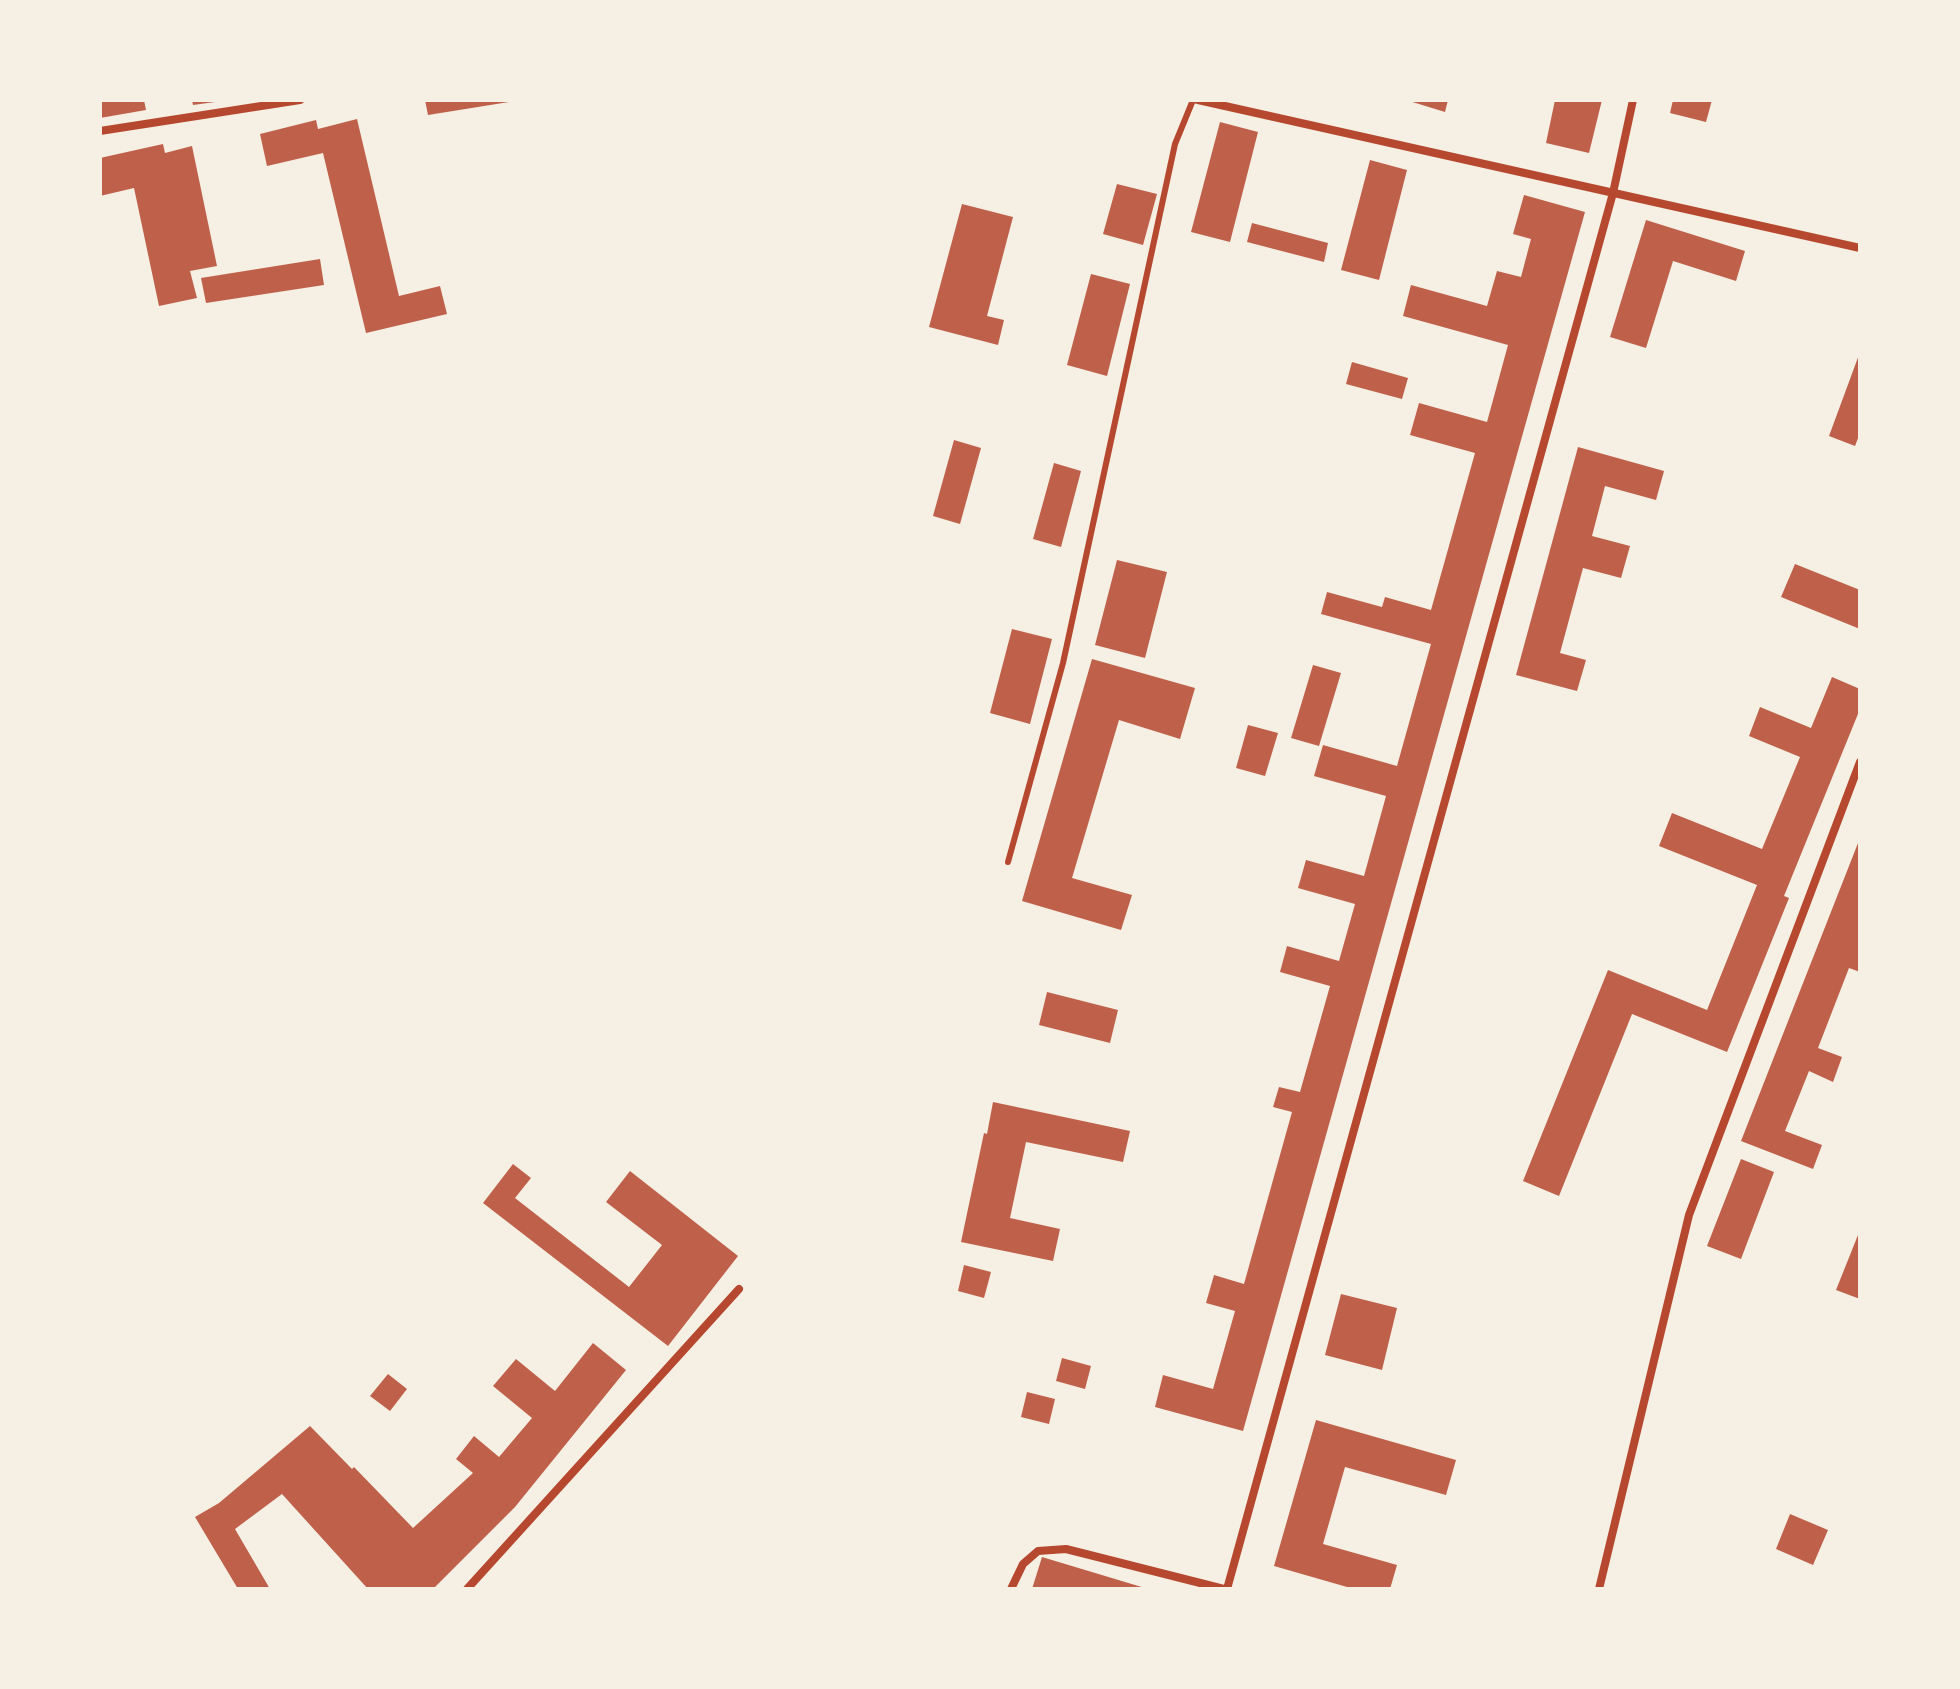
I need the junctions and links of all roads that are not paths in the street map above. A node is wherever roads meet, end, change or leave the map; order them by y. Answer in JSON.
{"nodes":[{"id":1,"x":300,"y":100,"type":"edge"},
{"id":2,"x":1196,"y":100,"type":"edge"},
{"id":3,"x":1633,"y":100,"type":"edge"},
{"id":4,"x":100,"y":131,"type":"edge"},
{"id":5,"x":1613,"y":193,"type":"junction"},
{"id":6,"x":1860,"y":248,"type":"edge"},
{"id":7,"x":1860,"y":762,"type":"edge"},
{"id":8,"x":1008,"y":862,"type":"dead end"},
{"id":9,"x":739,"y":1289,"type":"dead end"},
{"id":10,"x":467,"y":1589,"type":"edge"},
{"id":11,"x":1011,"y":1589,"type":"edge"},
{"id":12,"x":1226,"y":1589,"type":"edge"},
{"id":13,"x":1599,"y":1589,"type":"edge"}],
"edges":[{"from":1,"to":4,"type":"street"},
{"from":2,"to":5,"type":"street"},
{"from":2,"to":8,"type":"lane"},
{"from":3,"to":5,"type":"street"},
{"from":5,"to":6,"type":"street"},
{"from":5,"to":12,"type":"street"},
{"from":7,"to":13,"type":"street"},
{"from":9,"to":10,"type":"street"},
{"from":11,"to":12,"type":"street"}]}
